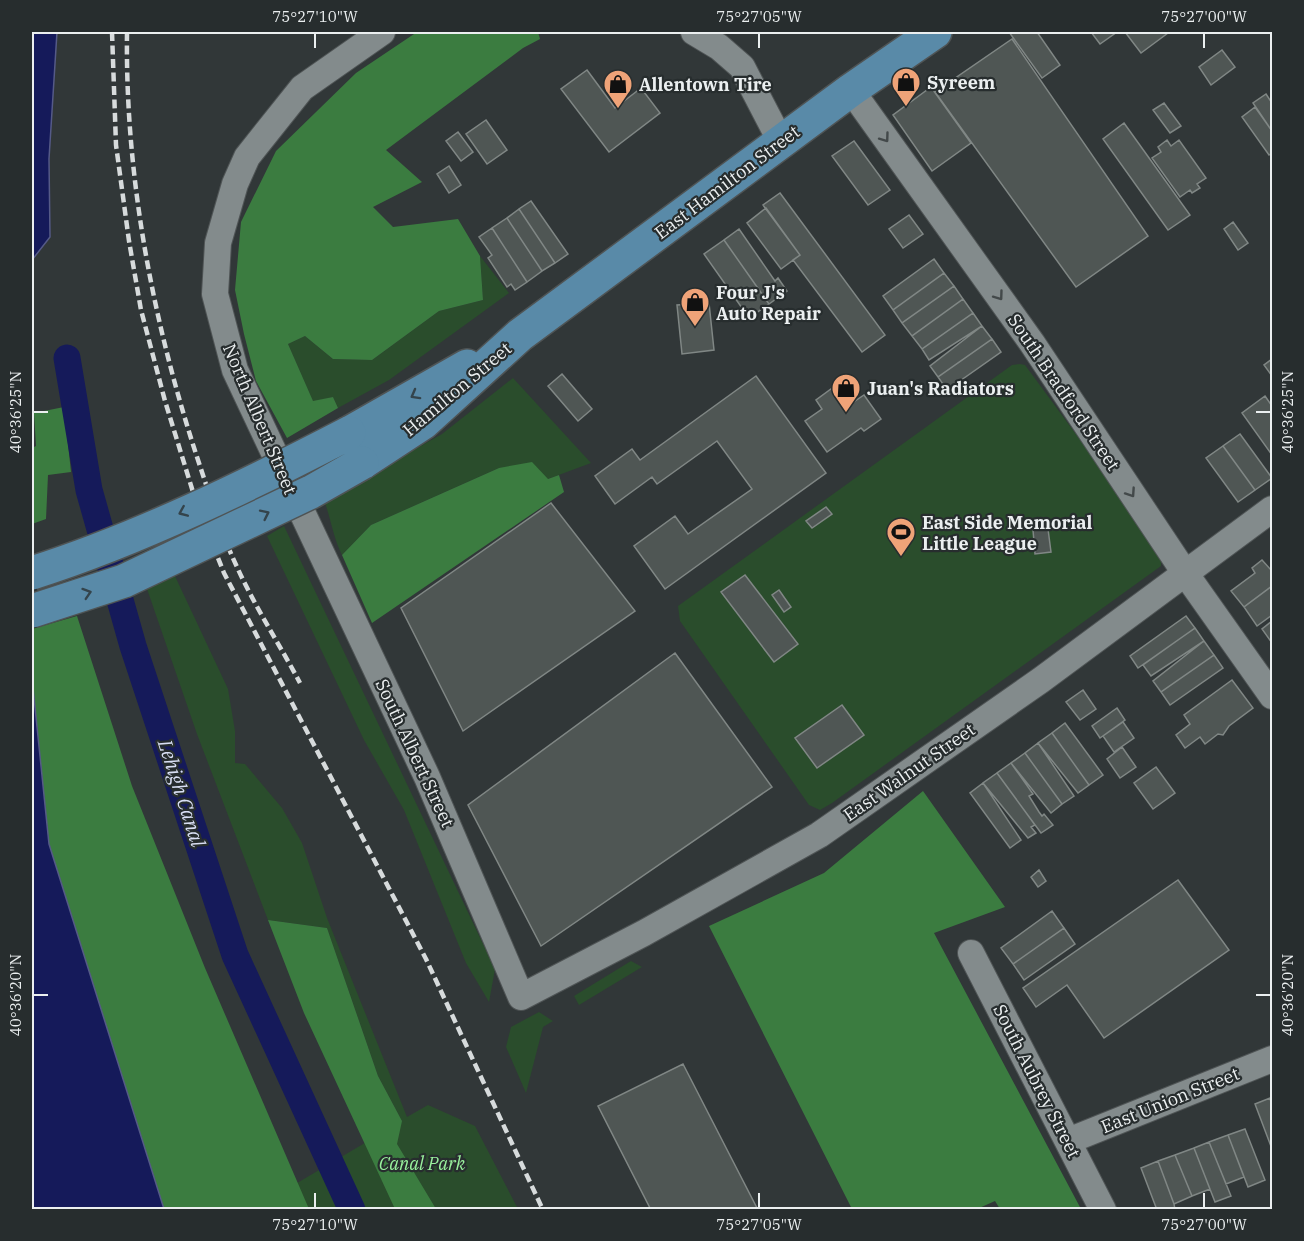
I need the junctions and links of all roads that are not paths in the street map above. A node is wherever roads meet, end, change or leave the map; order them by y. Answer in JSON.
{"nodes":[{"id":1,"x":382,"y":32,"type":"edge"},
{"id":2,"x":694,"y":32,"type":"edge"},
{"id":3,"x":935,"y":32,"type":"edge"},
{"id":4,"x":851,"y":90,"type":"junction"},
{"id":5,"x":781,"y":142,"type":"junction"},
{"id":6,"x":520,"y":335,"type":"junction"},
{"id":7,"x":1272,"y":510,"type":"edge"},
{"id":8,"x":301,"y":513,"type":"joint"},
{"id":9,"x":32,"y":573,"type":"edge"},
{"id":10,"x":1185,"y":573,"type":"junction"},
{"id":11,"x":32,"y":611,"type":"edge"},
{"id":12,"x":1272,"y":696,"type":"edge"},
{"id":13,"x":970,"y":953,"type":"dead end"},
{"id":14,"x":521,"y":997,"type":"joint"},
{"id":15,"x":1272,"y":1059,"type":"edge"},
{"id":16,"x":1068,"y":1141,"type":"junction"},
{"id":17,"x":1103,"y":1209,"type":"edge"}],
"edges":[{"from":1,"to":8,"type":"street","name":"North Albert Street"},
{"from":2,"to":5,"type":"street"},
{"from":3,"to":4,"type":"main road","name":"East Hamilton Street"},
{"from":4,"to":5,"type":"main road","name":"East Hamilton Street"},
{"from":4,"to":10,"type":"street","name":"South Bradford Street","one_way":true},
{"from":5,"to":6,"type":"main road","name":"East Hamilton Street"},
{"from":6,"to":9,"type":"main road","name":"Hamilton Street","one_way":true,"bridge":true},
{"from":11,"to":6,"type":"main road","name":"Hamilton Street","one_way":true,"bridge":true},
{"from":7,"to":10,"type":"street","name":"East Walnut Street"},
{"from":8,"to":14,"type":"street","name":"South Albert Street"},
{"from":10,"to":12,"type":"street","name":"South Bradford Street"},
{"from":10,"to":14,"type":"street","name":"East Walnut Street"},
{"from":13,"to":16,"type":"street","name":"South Aubrey Street"},
{"from":15,"to":16,"type":"street","name":"East Union Street"},
{"from":16,"to":17,"type":"street","name":"South Aubrey Street"}]}
